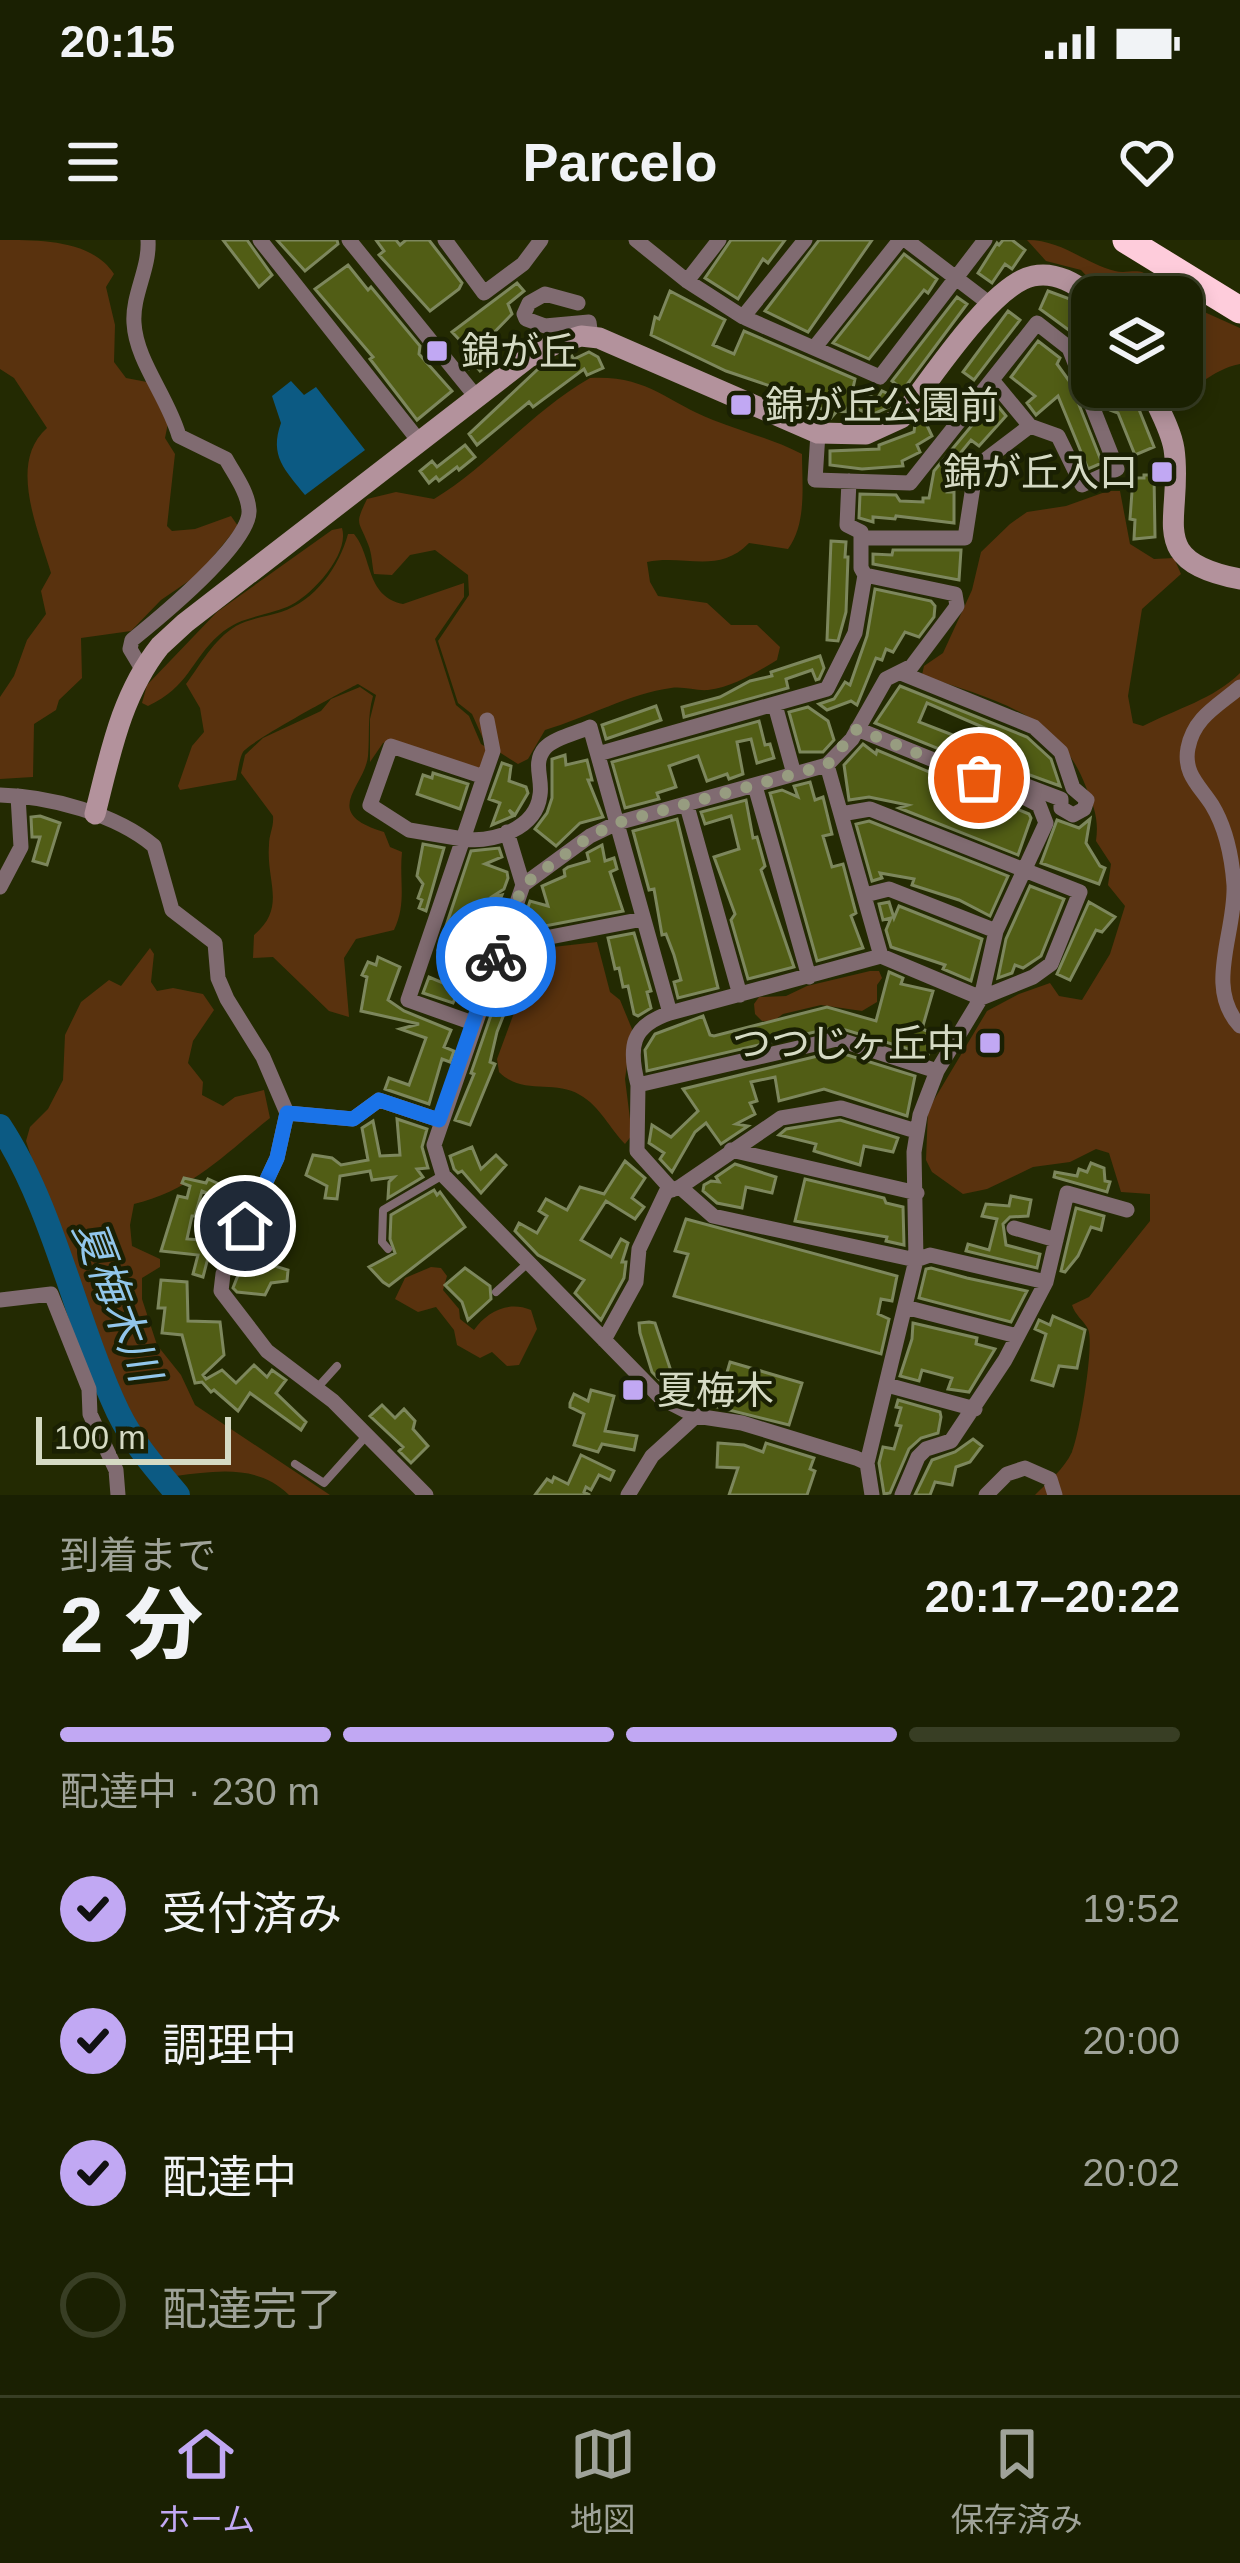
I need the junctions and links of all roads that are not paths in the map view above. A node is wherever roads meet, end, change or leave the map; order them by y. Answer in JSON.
{"nodes":[{"id":1,"x":148,"y":240,"type":"edge"},
{"id":2,"x":260,"y":240,"type":"edge"},
{"id":3,"x":349,"y":240,"type":"edge"},
{"id":4,"x":445,"y":240,"type":"edge"},
{"id":5,"x":541,"y":240,"type":"edge"},
{"id":6,"x":636,"y":240,"type":"edge"},
{"id":7,"x":719,"y":240,"type":"edge"},
{"id":8,"x":806,"y":240,"type":"edge"},
{"id":9,"x":903,"y":240,"type":"edge"},
{"id":10,"x":985,"y":240,"type":"edge"},
{"id":11,"x":1126,"y":240,"type":"edge"},
{"id":12,"x":956,"y":277,"type":"junction"},
{"id":13,"x":687,"y":281,"type":"junction"},
{"id":14,"x":1071,"y":282,"type":"edge"},
{"id":15,"x":578,"y":303,"type":"dead end"},
{"id":16,"x":990,"y":304,"type":"junction"},
{"id":17,"x":1240,"y":310,"type":"edge"},
{"id":18,"x":743,"y":316,"type":"junction"},
{"id":19,"x":591,"y":338,"type":"junction"},
{"id":20,"x":815,"y":347,"type":"junction"},
{"id":21,"x":992,"y":380,"type":"junction"},
{"id":22,"x":477,"y":398,"type":"junction"},
{"id":23,"x":1158,"y":408,"type":"edge"},
{"id":24,"x":1030,"y":426,"type":"junction"},
{"id":25,"x":818,"y":433,"type":"junction"},
{"id":26,"x":419,"y":441,"type":"junction"},
{"id":27,"x":849,"y":481,"type":"junction"},
{"id":28,"x":863,"y":538,"type":"junction"},
{"id":29,"x":865,"y":575,"type":"junction"},
{"id":30,"x":1240,"y":579,"type":"edge"},
{"id":31,"x":142,"y":669,"type":"junction"},
{"id":32,"x":901,"y":673,"type":"junction"},
{"id":33,"x":1240,"y":687,"type":"edge"},
{"id":34,"x":775,"y":705,"type":"junction"},
{"id":35,"x":487,"y":720,"type":"dead end"},
{"id":36,"x":857,"y":729,"type":"junction"},
{"id":37,"x":598,"y":754,"type":"junction"},
{"id":38,"x":827,"y":765,"type":"junction"},
{"id":39,"x":794,"y":774,"type":"junction"},
{"id":40,"x":484,"y":776,"type":"junction"},
{"id":41,"x":755,"y":786,"type":"junction"},
{"id":42,"x":1020,"y":795,"type":"junction"},
{"id":43,"x":9,"y":796,"type":"edge"},
{"id":44,"x":687,"y":806,"type":"junction"},
{"id":45,"x":95,"y":814,"type":"junction"},
{"id":46,"x":841,"y":814,"type":"junction"},
{"id":47,"x":617,"y":823,"type":"junction"},
{"id":48,"x":507,"y":832,"type":"junction"},
{"id":49,"x":463,"y":839,"type":"junction"},
{"id":50,"x":1024,"y":869,"type":"junction"},
{"id":51,"x":523,"y":885,"type":"junction"},
{"id":52,"x":0,"y":887,"type":"edge"},
{"id":53,"x":865,"y":895,"type":"junction"},
{"id":54,"x":643,"y":920,"type":"junction"},
{"id":55,"x":506,"y":928,"type":"junction"},
{"id":56,"x":996,"y":931,"type":"junction"},
{"id":57,"x":880,"y":956,"type":"junction"},
{"id":58,"x":808,"y":977,"type":"junction"},
{"id":59,"x":740,"y":995,"type":"junction"},
{"id":60,"x":981,"y":998,"type":"junction"},
{"id":61,"x":670,"y":1013,"type":"junction"},
{"id":62,"x":473,"y":1023,"type":"junction"},
{"id":63,"x":1240,"y":1026,"type":"edge"},
{"id":64,"x":937,"y":1071,"type":"junction"},
{"id":65,"x":638,"y":1085,"type":"junction"},
{"id":66,"x":287,"y":1113,"type":"junction"},
{"id":67,"x":439,"y":1120,"type":"junction"},
{"id":68,"x":916,"y":1131,"type":"junction"},
{"id":69,"x":731,"y":1150,"type":"junction"},
{"id":70,"x":443,"y":1175,"type":"junction"},
{"id":71,"x":676,"y":1188,"type":"junction"},
{"id":72,"x":917,"y":1193,"type":"junction"},
{"id":73,"x":1127,"y":1210,"type":"dead end"},
{"id":74,"x":1014,"y":1228,"type":"dead end"},
{"id":75,"x":1056,"y":1240,"type":"junction"},
{"id":76,"x":388,"y":1249,"type":"dead end"},
{"id":77,"x":916,"y":1260,"type":"junction"},
{"id":78,"x":528,"y":1263,"type":"junction"},
{"id":79,"x":1046,"y":1282,"type":"junction"},
{"id":80,"x":496,"y":1292,"type":"dead end"},
{"id":81,"x":0,"y":1300,"type":"edge"},
{"id":82,"x":905,"y":1307,"type":"junction"},
{"id":83,"x":1017,"y":1336,"type":"junction"},
{"id":84,"x":604,"y":1340,"type":"junction"},
{"id":85,"x":337,"y":1366,"type":"dead end"},
{"id":86,"x":887,"y":1385,"type":"junction"},
{"id":87,"x":317,"y":1388,"type":"junction"},
{"id":88,"x":975,"y":1409,"type":"junction"},
{"id":89,"x":696,"y":1416,"type":"junction"},
{"id":90,"x":368,"y":1434,"type":"junction"},
{"id":91,"x":296,"y":1463,"type":"dead end"},
{"id":92,"x":867,"y":1463,"type":"junction"},
{"id":93,"x":118,"y":1495,"type":"edge"},
{"id":94,"x":426,"y":1495,"type":"edge"},
{"id":95,"x":628,"y":1495,"type":"edge"},
{"id":96,"x":872,"y":1495,"type":"edge"},
{"id":97,"x":902,"y":1495,"type":"edge"},
{"id":98,"x":986,"y":1495,"type":"edge"},
{"id":99,"x":1055,"y":1495,"type":"edge"}],
"edges":[{"from":1,"to":31,"type":"street"},
{"from":2,"to":26,"type":"street"},
{"from":3,"to":22,"type":"street"},
{"from":4,"to":5,"type":"street"},
{"from":6,"to":13,"type":"street"},
{"from":7,"to":13,"type":"street"},
{"from":8,"to":18,"type":"street"},
{"from":9,"to":12,"type":"street"},
{"from":9,"to":20,"type":"street"},
{"from":10,"to":12,"type":"street"},
{"from":11,"to":17,"type":"highway"},
{"from":12,"to":16,"type":"street"},
{"from":12,"to":20,"type":"street"},
{"from":13,"to":18,"type":"street"},
{"from":14,"to":16,"type":"street"},
{"from":15,"to":19,"type":"street"},
{"from":16,"to":25,"type":"street"},
{"from":18,"to":20,"type":"street"},
{"from":19,"to":22,"type":"street"},
{"from":19,"to":25,"type":"street"},
{"from":21,"to":24,"type":"street"},
{"from":21,"to":24,"type":"street"},
{"from":21,"to":27,"type":"street"},
{"from":22,"to":26,"type":"street"},
{"from":23,"to":30,"type":"street"},
{"from":24,"to":28,"type":"street"},
{"from":25,"to":27,"type":"street"},
{"from":26,"to":31,"type":"street"},
{"from":27,"to":28,"type":"street"},
{"from":28,"to":29,"type":"street"},
{"from":29,"to":32,"type":"street"},
{"from":29,"to":34,"type":"street"},
{"from":31,"to":45,"type":"street"},
{"from":32,"to":36,"type":"street"},
{"from":32,"to":42,"type":"street"},
{"from":33,"to":63,"type":"street"},
{"from":34,"to":37,"type":"street"},
{"from":34,"to":39,"type":"street"},
{"from":35,"to":40,"type":"street"},
{"from":36,"to":38,"type":"street"},
{"from":36,"to":42,"type":"street"},
{"from":37,"to":47,"type":"street"},
{"from":37,"to":48,"type":"street"},
{"from":38,"to":39,"type":"street"},
{"from":38,"to":46,"type":"street"},
{"from":39,"to":41,"type":"street"},
{"from":40,"to":49,"type":"street"},
{"from":40,"to":49,"type":"street"},
{"from":41,"to":44,"type":"street"},
{"from":41,"to":58,"type":"street"},
{"from":42,"to":50,"type":"street"},
{"from":43,"to":45,"type":"street"},
{"from":43,"to":52,"type":"street"},
{"from":44,"to":47,"type":"street"},
{"from":44,"to":59,"type":"street"},
{"from":45,"to":66,"type":"street"},
{"from":46,"to":50,"type":"street"},
{"from":46,"to":53,"type":"street"},
{"from":47,"to":51,"type":"street"},
{"from":47,"to":54,"type":"street"},
{"from":48,"to":49,"type":"street"},
{"from":48,"to":51,"type":"street"},
{"from":49,"to":62,"type":"street"},
{"from":50,"to":56,"type":"street"},
{"from":50,"to":60,"type":"street"},
{"from":51,"to":55,"type":"street"},
{"from":53,"to":56,"type":"street"},
{"from":53,"to":57,"type":"street"},
{"from":54,"to":55,"type":"street"},
{"from":54,"to":61,"type":"street"},
{"from":55,"to":62,"type":"street"},
{"from":56,"to":60,"type":"street"},
{"from":57,"to":58,"type":"street"},
{"from":57,"to":60,"type":"street"},
{"from":58,"to":59,"type":"street"},
{"from":59,"to":61,"type":"street"},
{"from":60,"to":64,"type":"street"},
{"from":61,"to":65,"type":"street"},
{"from":62,"to":67,"type":"street"},
{"from":64,"to":65,"type":"street"},
{"from":64,"to":68,"type":"street"},
{"from":65,"to":71,"type":"street"},
{"from":66,"to":67,"type":"street"},
{"from":66,"to":87,"type":"street"},
{"from":67,"to":70,"type":"street"},
{"from":68,"to":69,"type":"street"},
{"from":68,"to":72,"type":"street"},
{"from":69,"to":71,"type":"street"},
{"from":69,"to":72,"type":"street"},
{"from":70,"to":76,"type":"lane"},
{"from":70,"to":78,"type":"street"},
{"from":71,"to":77,"type":"street"},
{"from":71,"to":84,"type":"street"},
{"from":72,"to":77,"type":"street"},
{"from":73,"to":75,"type":"street"},
{"from":74,"to":75,"type":"street"},
{"from":75,"to":79,"type":"street"},
{"from":77,"to":79,"type":"street"},
{"from":77,"to":82,"type":"street"},
{"from":78,"to":80,"type":"lane"},
{"from":78,"to":84,"type":"street"},
{"from":79,"to":83,"type":"street"},
{"from":81,"to":93,"type":"street"},
{"from":82,"to":83,"type":"street"},
{"from":82,"to":86,"type":"street"},
{"from":83,"to":88,"type":"street"},
{"from":84,"to":89,"type":"street"},
{"from":85,"to":87,"type":"lane"},
{"from":86,"to":88,"type":"street"},
{"from":86,"to":92,"type":"street"},
{"from":87,"to":90,"type":"street"},
{"from":88,"to":97,"type":"street"},
{"from":89,"to":92,"type":"street"},
{"from":89,"to":95,"type":"street"},
{"from":90,"to":91,"type":"lane"},
{"from":90,"to":94,"type":"street"},
{"from":92,"to":96,"type":"street"},
{"from":98,"to":99,"type":"street"}]}
